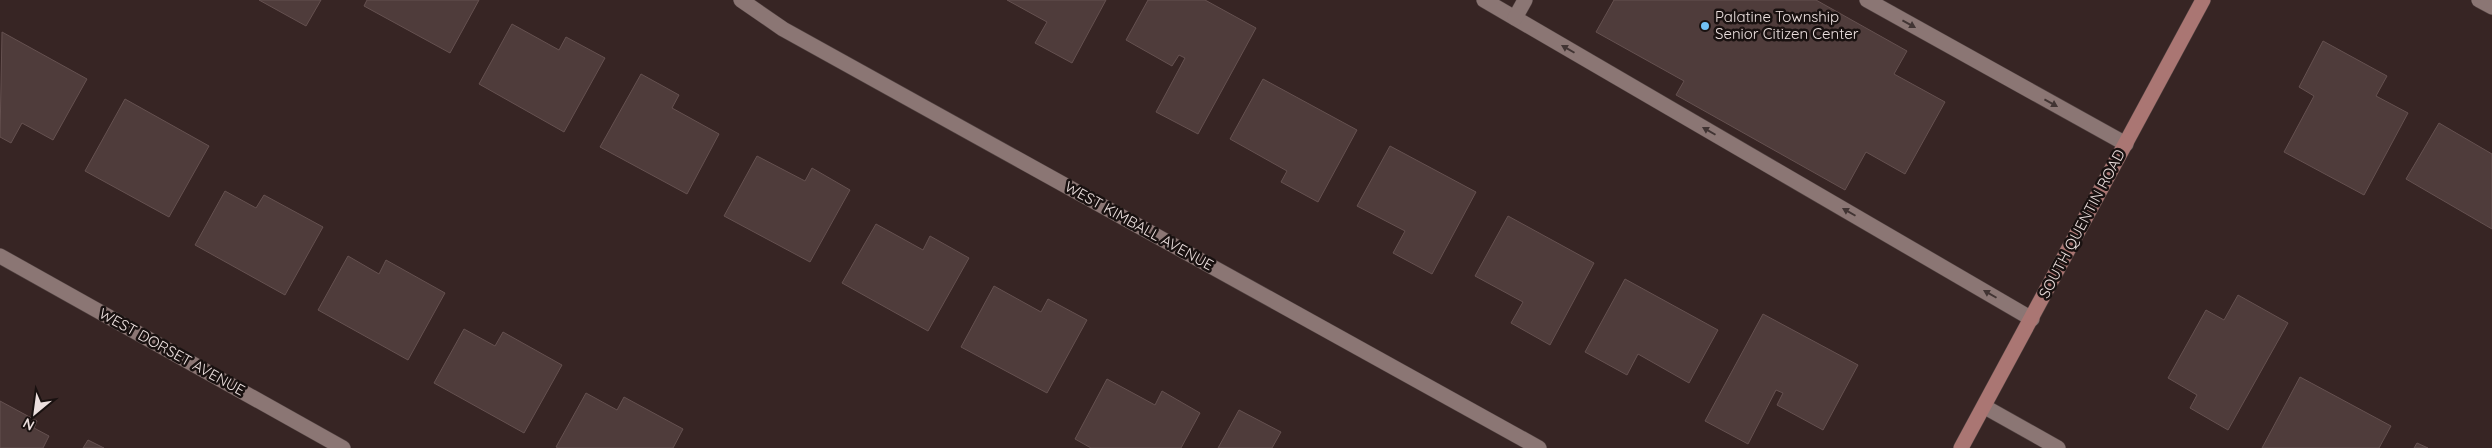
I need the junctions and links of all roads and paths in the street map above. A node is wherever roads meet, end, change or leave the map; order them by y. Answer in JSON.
{"nodes":[{"id":1,"x":741,"y":0,"type":"edge"},
{"id":2,"x":1484,"y":0,"type":"edge"},
{"id":3,"x":1525,"y":0,"type":"edge"},
{"id":4,"x":1867,"y":0,"type":"edge"},
{"id":5,"x":2203,"y":0,"type":"edge"},
{"id":6,"x":2479,"y":0,"type":"edge"},
{"id":7,"x":2492,"y":8,"type":"edge"},
{"id":8,"x":1515,"y":18,"type":"junction"},
{"id":9,"x":2126,"y":144,"type":"junction"},
{"id":10,"x":0,"y":256,"type":"edge"},
{"id":11,"x":2032,"y":319,"type":"junction"},
{"id":12,"x":1985,"y":407,"type":"junction"},
{"id":13,"x":343,"y":448,"type":"edge"},
{"id":14,"x":1539,"y":448,"type":"edge"},
{"id":15,"x":1962,"y":448,"type":"edge"},
{"id":16,"x":2058,"y":448,"type":"edge"}],
"edges":[{"from":1,"to":14,"type":"street","name":"WEST KIMBALL AVENUE"},
{"from":2,"to":8,"type":"street"},
{"from":3,"to":8,"type":"street"},
{"from":4,"to":9,"type":"street","one_way":true},
{"from":5,"to":9,"type":"main road","name":"SOUTH QUENTIN ROAD"},
{"from":6,"to":7,"type":"street"},
{"from":11,"to":8,"type":"street","one_way":true},
{"from":9,"to":11,"type":"main road","name":"SOUTH QUENTIN ROAD"},
{"from":10,"to":13,"type":"street","name":"WEST DORSET AVENUE"},
{"from":11,"to":12,"type":"main road","name":"SOUTH QUENTIN ROAD"},
{"from":12,"to":15,"type":"main road","name":"SOUTH QUENTIN ROAD"},
{"from":12,"to":16,"type":"street"}]}
